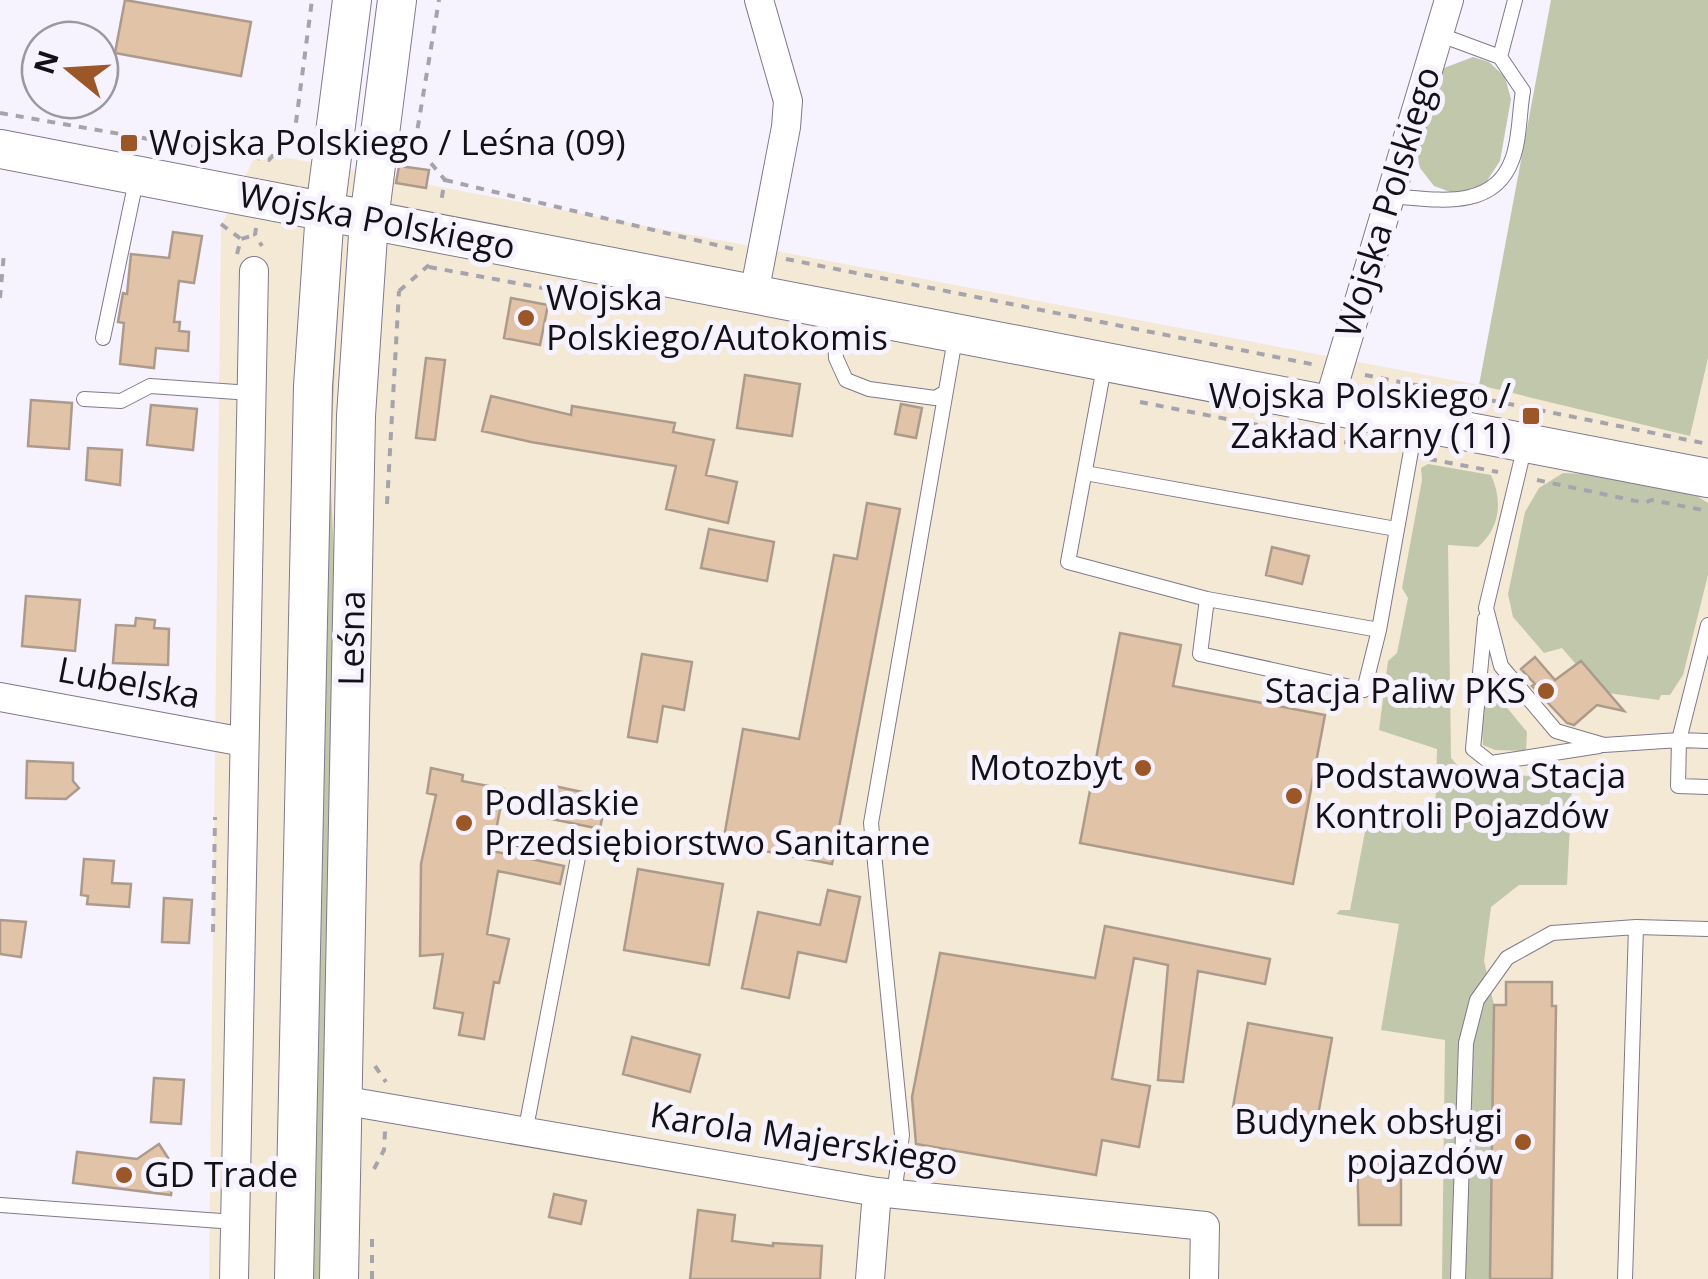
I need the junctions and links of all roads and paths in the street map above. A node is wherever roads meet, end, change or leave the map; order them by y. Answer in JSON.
{"nodes":[{"id":1,"x":312,"y":0,"type":"edge"},
{"id":2,"x":352,"y":0,"type":"edge"},
{"id":3,"x":397,"y":0,"type":"edge"},
{"id":4,"x":439,"y":0,"type":"edge"},
{"id":5,"x":759,"y":0,"type":"edge"},
{"id":6,"x":1450,"y":0,"type":"edge"},
{"id":7,"x":1515,"y":0,"type":"edge"},
{"id":8,"x":1438,"y":34,"type":"junction"},
{"id":9,"x":1500,"y":58,"type":"junction"},
{"id":10,"x":0,"y":114,"type":"edge"},
{"id":11,"x":415,"y":144,"type":"dead end"},
{"id":12,"x":0,"y":149,"type":"edge"},
{"id":13,"x":137,"y":176,"type":"junction"},
{"id":14,"x":445,"y":180,"type":"dead end"},
{"id":15,"x":1389,"y":196,"type":"junction"},
{"id":16,"x":324,"y":211,"type":"junction"},
{"id":17,"x":369,"y":220,"type":"junction"},
{"id":18,"x":4,"y":252,"type":"dead end"},
{"id":19,"x":762,"y":254,"type":"junction"},
{"id":20,"x":254,"y":271,"type":"dead end"},
{"id":21,"x":754,"y":294,"type":"junction"},
{"id":22,"x":0,"y":298,"type":"edge"},
{"id":23,"x":833,"y":309,"type":"junction"},
{"id":24,"x":956,"y":333,"type":"junction"},
{"id":25,"x":103,"y":338,"type":"dead end"},
{"id":26,"x":1105,"y":361,"type":"junction"},
{"id":27,"x":1332,"y":388,"type":"junction"},
{"id":28,"x":251,"y":393,"type":"junction"},
{"id":29,"x":944,"y":393,"type":"junction"},
{"id":30,"x":84,"y":399,"type":"dead end"},
{"id":31,"x":1416,"y":423,"type":"junction"},
{"id":32,"x":1526,"y":441,"type":"junction"},
{"id":33,"x":1708,"y":444,"type":"edge"},
{"id":34,"x":1085,"y":473,"type":"junction"},
{"id":35,"x":1708,"y":478,"type":"edge"},
{"id":36,"x":1396,"y":529,"type":"junction"},
{"id":37,"x":1207,"y":599,"type":"junction"},
{"id":38,"x":1486,"y":608,"type":"junction"},
{"id":39,"x":1708,"y":625,"type":"edge"},
{"id":40,"x":1380,"y":630,"type":"junction"},
{"id":41,"x":0,"y":696,"type":"edge"},
{"id":42,"x":1679,"y":740,"type":"junction"},
{"id":43,"x":1708,"y":741,"type":"edge"},
{"id":44,"x":244,"y":742,"type":"junction"},
{"id":45,"x":1604,"y":745,"type":"junction"},
{"id":46,"x":1708,"y":787,"type":"edge"},
{"id":47,"x":517,"y":839,"type":"dead end"},
{"id":48,"x":1636,"y":927,"type":"junction"},
{"id":49,"x":1708,"y":929,"type":"edge"},
{"id":50,"x":342,"y":1100,"type":"junction"},
{"id":51,"x":525,"y":1133,"type":"junction"},
{"id":52,"x":886,"y":1193,"type":"junction"},
{"id":53,"x":0,"y":1205,"type":"edge"},
{"id":54,"x":235,"y":1222,"type":"junction"},
{"id":55,"x":234,"y":1279,"type":"edge"},
{"id":56,"x":294,"y":1279,"type":"edge"},
{"id":57,"x":339,"y":1279,"type":"edge"},
{"id":58,"x":870,"y":1279,"type":"edge"},
{"id":59,"x":1204,"y":1279,"type":"edge"},
{"id":60,"x":1458,"y":1279,"type":"edge"},
{"id":61,"x":1625,"y":1279,"type":"edge"}],
"edges":[{"from":1,"to":10,"type":"path"},
{"from":2,"to":16,"type":"main road","name":"Leśna"},
{"from":3,"to":17,"type":"main road","name":"Leśna"},
{"from":4,"to":11,"type":"path"},
{"from":5,"to":19,"type":"street"},
{"from":6,"to":8,"type":"street","name":"Wojska Polskiego"},
{"from":7,"to":9,"type":"lane"},
{"from":8,"to":9,"type":"lane"},
{"from":8,"to":15,"type":"street","name":"Wojska Polskiego"},
{"from":9,"to":15,"type":"lane"},
{"from":12,"to":13,"type":"main road","name":"Wojska Polskiego"},
{"from":13,"to":16,"type":"main road","name":"Wojska Polskiego"},
{"from":13,"to":25,"type":"lane"},
{"from":14,"to":19,"type":"path"},
{"from":15,"to":27,"type":"street","name":"Wojska Polskiego"},
{"from":16,"to":17,"type":"main road","name":"Wojska Polskiego"},
{"from":16,"to":56,"type":"main road","name":"Leśna"},
{"from":17,"to":21,"type":"main road","name":"Wojska Polskiego"},
{"from":17,"to":50,"type":"main road","name":"Leśna"},
{"from":18,"to":22,"type":"path"},
{"from":19,"to":21,"type":"street"},
{"from":19,"to":27,"type":"path"},
{"from":20,"to":28,"type":"street"},
{"from":21,"to":23,"type":"main road","name":"Wojska Polskiego"},
{"from":23,"to":24,"type":"main road","name":"Wojska Polskiego"},
{"from":23,"to":29,"type":"lane"},
{"from":24,"to":26,"type":"main road","name":"Wojska Polskiego"},
{"from":24,"to":29,"type":"lane"},
{"from":26,"to":27,"type":"main road","name":"Wojska Polskiego"},
{"from":26,"to":34,"type":"lane"},
{"from":27,"to":31,"type":"main road","name":"Wojska Polskiego"},
{"from":27,"to":33,"type":"path"},
{"from":28,"to":30,"type":"lane"},
{"from":28,"to":44,"type":"street"},
{"from":29,"to":52,"type":"lane"},
{"from":31,"to":32,"type":"main road","name":"Wojska Polskiego"},
{"from":31,"to":36,"type":"lane"},
{"from":32,"to":35,"type":"main road","name":"Wojska Polskiego"},
{"from":32,"to":38,"type":"lane"},
{"from":34,"to":36,"type":"lane"},
{"from":34,"to":37,"type":"lane"},
{"from":36,"to":40,"type":"lane"},
{"from":37,"to":40,"type":"lane"},
{"from":37,"to":40,"type":"lane"},
{"from":38,"to":45,"type":"lane"},
{"from":38,"to":45,"type":"lane"},
{"from":39,"to":42,"type":"lane"},
{"from":41,"to":44,"type":"street","name":"Lubelska"},
{"from":42,"to":43,"type":"lane"},
{"from":42,"to":45,"type":"lane"},
{"from":42,"to":46,"type":"lane"},
{"from":44,"to":54,"type":"street"},
{"from":47,"to":51,"type":"lane"},
{"from":48,"to":49,"type":"lane"},
{"from":48,"to":60,"type":"lane"},
{"from":48,"to":61,"type":"lane"},
{"from":50,"to":51,"type":"street","name":"Karola Majerskiego"},
{"from":50,"to":57,"type":"main road","name":"Leśna"},
{"from":51,"to":52,"type":"street","name":"Karola Majerskiego"},
{"from":52,"to":58,"type":"street"},
{"from":52,"to":59,"type":"street","name":"Karola Majerskiego"},
{"from":53,"to":54,"type":"lane"},
{"from":54,"to":55,"type":"street"}]}
